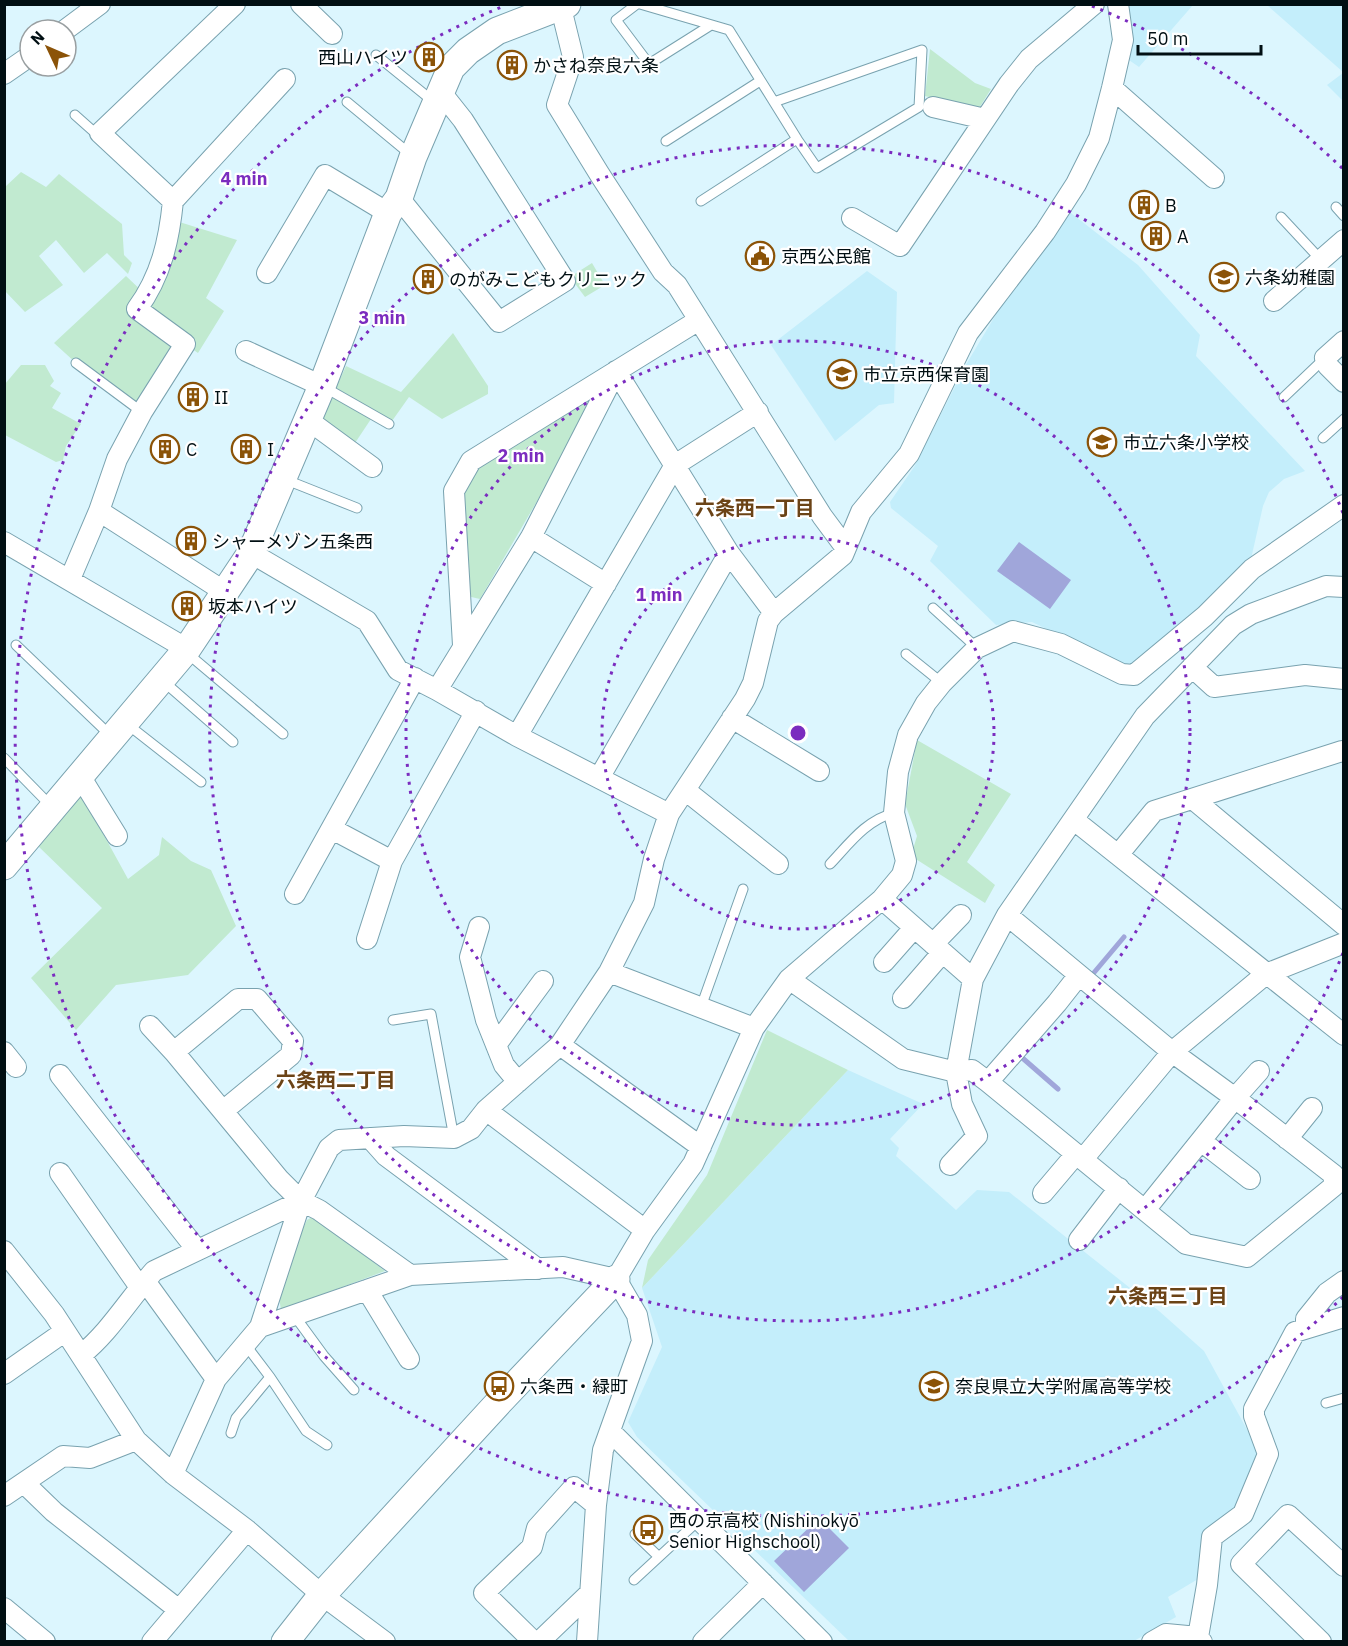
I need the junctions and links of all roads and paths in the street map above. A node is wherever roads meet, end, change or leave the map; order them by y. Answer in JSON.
{"nodes":[{"id":1,"x":100,"y":4,"type":"edge"},
{"id":2,"x":235,"y":4,"type":"edge"},
{"id":3,"x":301,"y":4,"type":"edge"},
{"id":4,"x":638,"y":4,"type":"edge"},
{"id":5,"x":1094,"y":4,"type":"edge"},
{"id":6,"x":1119,"y":4,"type":"edge"},
{"id":7,"x":564,"y":6,"type":"edge"},
{"id":8,"x":78,"y":20,"type":"edge"},
{"id":9,"x":711,"y":25,"type":"junction"},
{"id":10,"x":332,"y":34,"type":"dead end"},
{"id":11,"x":376,"y":55,"type":"dead end"},
{"id":12,"x":18,"y":64,"type":"edge"},
{"id":13,"x":4,"y":74,"type":"edge"},
{"id":14,"x":285,"y":79,"type":"dead end"},
{"id":15,"x":760,"y":81,"type":"junction"},
{"id":16,"x":1112,"y":88,"type":"junction"},
{"id":17,"x":438,"y":97,"type":"junction"},
{"id":18,"x":347,"y":102,"type":"dead end"},
{"id":19,"x":774,"y":102,"type":"junction"},
{"id":20,"x":933,"y":106,"type":"dead end"},
{"id":21,"x":75,"y":116,"type":"dead end"},
{"id":22,"x":985,"y":119,"type":"junction"},
{"id":23,"x":100,"y":133,"type":"junction"},
{"id":24,"x":797,"y":139,"type":"junction"},
{"id":25,"x":666,"y":141,"type":"dead end"},
{"id":26,"x":413,"y":157,"type":"junction"},
{"id":27,"x":1214,"y":178,"type":"dead end"},
{"id":28,"x":173,"y":201,"type":"junction"},
{"id":29,"x":701,"y":201,"type":"dead end"},
{"id":30,"x":394,"y":205,"type":"junction"},
{"id":31,"x":1336,"y":207,"type":"dead end"},
{"id":32,"x":1281,"y":216,"type":"dead end"},
{"id":33,"x":1344,"y":216,"type":"edge"},
{"id":34,"x":852,"y":218,"type":"dead end"},
{"id":35,"x":1344,"y":240,"type":"edge"},
{"id":36,"x":1321,"y":260,"type":"junction"},
{"id":37,"x":267,"y":273,"type":"dead end"},
{"id":38,"x":1274,"y":301,"type":"dead end"},
{"id":39,"x":699,"y":320,"type":"junction"},
{"id":40,"x":1344,"y":341,"type":"edge"},
{"id":41,"x":246,"y":351,"type":"dead end"},
{"id":42,"x":1325,"y":358,"type":"junction"},
{"id":43,"x":76,"y":363,"type":"dead end"},
{"id":44,"x":616,"y":372,"type":"junction"},
{"id":45,"x":1344,"y":382,"type":"edge"},
{"id":46,"x":322,"y":386,"type":"junction"},
{"id":47,"x":1284,"y":397,"type":"dead end"},
{"id":48,"x":142,"y":412,"type":"junction"},
{"id":49,"x":758,"y":412,"type":"junction"},
{"id":50,"x":1344,"y":419,"type":"edge"},
{"id":51,"x":308,"y":420,"type":"junction"},
{"id":52,"x":389,"y":424,"type":"dead end"},
{"id":53,"x":1323,"y":438,"type":"dead end"},
{"id":54,"x":675,"y":465,"type":"junction"},
{"id":55,"x":372,"y":467,"type":"dead end"},
{"id":56,"x":283,"y":478,"type":"junction"},
{"id":57,"x":1344,"y":505,"type":"edge"},
{"id":58,"x":357,"y":508,"type":"dead end"},
{"id":59,"x":99,"y":511,"type":"junction"},
{"id":60,"x":531,"y":537,"type":"junction"},
{"id":61,"x":4,"y":542,"type":"edge"},
{"id":62,"x":845,"y":547,"type":"junction"},
{"id":63,"x":251,"y":553,"type":"junction"},
{"id":64,"x":729,"y":553,"type":"junction"},
{"id":65,"x":70,"y":579,"type":"junction"},
{"id":66,"x":1240,"y":582,"type":"junction"},
{"id":67,"x":606,"y":584,"type":"junction"},
{"id":68,"x":1344,"y":587,"type":"edge"},
{"id":69,"x":225,"y":592,"type":"junction"},
{"id":70,"x":933,"y":608,"type":"dead end"},
{"id":71,"x":774,"y":613,"type":"junction"},
{"id":72,"x":1251,"y":614,"type":"junction"},
{"id":73,"x":16,"y":645,"type":"dead end"},
{"id":74,"x":463,"y":645,"type":"junction"},
{"id":75,"x":977,"y":648,"type":"junction"},
{"id":76,"x":186,"y":650,"type":"junction"},
{"id":77,"x":906,"y":654,"type":"dead end"},
{"id":78,"x":1192,"y":667,"type":"junction"},
{"id":79,"x":416,"y":678,"type":"junction"},
{"id":80,"x":1344,"y":679,"type":"edge"},
{"id":81,"x":162,"y":680,"type":"junction"},
{"id":82,"x":942,"y":683,"type":"junction"},
{"id":83,"x":437,"y":690,"type":"junction"},
{"id":84,"x":476,"y":711,"type":"junction"},
{"id":85,"x":732,"y":718,"type":"junction"},
{"id":86,"x":119,"y":730,"type":"junction"},
{"id":87,"x":283,"y":734,"type":"dead end"},
{"id":88,"x":518,"y":736,"type":"junction"},
{"id":89,"x":233,"y":742,"type":"dead end"},
{"id":90,"x":1344,"y":752,"type":"edge"},
{"id":91,"x":4,"y":758,"type":"edge"},
{"id":92,"x":819,"y":771,"type":"dead end"},
{"id":93,"x":80,"y":776,"type":"junction"},
{"id":94,"x":599,"y":778,"type":"junction"},
{"id":95,"x":201,"y":782,"type":"dead end"},
{"id":96,"x":686,"y":790,"type":"junction"},
{"id":97,"x":1193,"y":800,"type":"junction"},
{"id":98,"x":53,"y":808,"type":"junction"},
{"id":99,"x":894,"y":813,"type":"junction"},
{"id":100,"x":669,"y":814,"type":"junction"},
{"id":101,"x":1074,"y":820,"type":"junction"},
{"id":102,"x":332,"y":829,"type":"junction"},
{"id":103,"x":117,"y":836,"type":"dead end"},
{"id":104,"x":1118,"y":855,"type":"junction"},
{"id":105,"x":392,"y":861,"type":"junction"},
{"id":106,"x":778,"y":864,"type":"dead end"},
{"id":107,"x":830,"y":864,"type":"dead end"},
{"id":108,"x":4,"y":866,"type":"edge"},
{"id":109,"x":743,"y":889,"type":"dead end"},
{"id":110,"x":295,"y":894,"type":"dead end"},
{"id":111,"x":882,"y":899,"type":"junction"},
{"id":112,"x":961,"y":915,"type":"dead end"},
{"id":113,"x":1007,"y":915,"type":"junction"},
{"id":114,"x":1344,"y":926,"type":"edge"},
{"id":115,"x":479,"y":927,"type":"dead end"},
{"id":116,"x":914,"y":928,"type":"junction"},
{"id":117,"x":367,"y":939,"type":"dead end"},
{"id":118,"x":1344,"y":943,"type":"edge"},
{"id":119,"x":938,"y":948,"type":"junction"},
{"id":120,"x":884,"y":962,"type":"dead end"},
{"id":121,"x":609,"y":972,"type":"junction"},
{"id":122,"x":1266,"y":974,"type":"junction"},
{"id":123,"x":1079,"y":975,"type":"junction"},
{"id":124,"x":789,"y":979,"type":"junction"},
{"id":125,"x":973,"y":979,"type":"junction"},
{"id":126,"x":543,"y":981,"type":"dead end"},
{"id":127,"x":903,"y":998,"type":"dead end"},
{"id":128,"x":701,"y":1007,"type":"junction"},
{"id":129,"x":393,"y":1020,"type":"dead end"},
{"id":130,"x":150,"y":1026,"type":"dead end"},
{"id":131,"x":754,"y":1028,"type":"junction"},
{"id":132,"x":1344,"y":1035,"type":"edge"},
{"id":133,"x":496,"y":1045,"type":"junction"},
{"id":134,"x":560,"y":1045,"type":"junction"},
{"id":135,"x":174,"y":1052,"type":"junction"},
{"id":136,"x":1173,"y":1052,"type":"junction"},
{"id":137,"x":1259,"y":1071,"type":"dead end"},
{"id":138,"x":956,"y":1072,"type":"junction"},
{"id":139,"x":60,"y":1075,"type":"dead end"},
{"id":140,"x":518,"y":1082,"type":"junction"},
{"id":141,"x":988,"y":1082,"type":"junction"},
{"id":142,"x":1235,"y":1098,"type":"junction"},
{"id":143,"x":1312,"y":1108,"type":"dead end"},
{"id":144,"x":486,"y":1110,"type":"junction"},
{"id":145,"x":223,"y":1112,"type":"junction"},
{"id":146,"x":370,"y":1138,"type":"junction"},
{"id":147,"x":454,"y":1138,"type":"junction"},
{"id":148,"x":1287,"y":1139,"type":"junction"},
{"id":149,"x":1201,"y":1141,"type":"junction"},
{"id":150,"x":700,"y":1148,"type":"junction"},
{"id":151,"x":1080,"y":1157,"type":"junction"},
{"id":152,"x":950,"y":1165,"type":"dead end"},
{"id":153,"x":1339,"y":1171,"type":"edge"},
{"id":154,"x":60,"y":1173,"type":"dead end"},
{"id":155,"x":1250,"y":1179,"type":"dead end"},
{"id":156,"x":1119,"y":1188,"type":"junction"},
{"id":157,"x":1043,"y":1193,"type":"dead end"},
{"id":158,"x":301,"y":1201,"type":"junction"},
{"id":159,"x":1145,"y":1210,"type":"junction"},
{"id":160,"x":645,"y":1230,"type":"junction"},
{"id":161,"x":1079,"y":1240,"type":"dead end"},
{"id":162,"x":197,"y":1250,"type":"junction"},
{"id":163,"x":4,"y":1251,"type":"edge"},
{"id":164,"x":538,"y":1269,"type":"junction"},
{"id":165,"x":410,"y":1275,"type":"junction"},
{"id":166,"x":616,"y":1279,"type":"junction"},
{"id":167,"x":1344,"y":1281,"type":"edge"},
{"id":168,"x":142,"y":1284,"type":"junction"},
{"id":169,"x":367,"y":1290,"type":"junction"},
{"id":170,"x":294,"y":1315,"type":"junction"},
{"id":171,"x":1344,"y":1317,"type":"edge"},
{"id":172,"x":260,"y":1327,"type":"junction"},
{"id":173,"x":1306,"y":1328,"type":"junction"},
{"id":174,"x":64,"y":1332,"type":"junction"},
{"id":175,"x":245,"y":1344,"type":"junction"},
{"id":176,"x":81,"y":1355,"type":"junction"},
{"id":177,"x":409,"y":1359,"type":"dead end"},
{"id":178,"x":4,"y":1374,"type":"edge"},
{"id":179,"x":270,"y":1377,"type":"junction"},
{"id":180,"x":216,"y":1379,"type":"junction"},
{"id":181,"x":354,"y":1390,"type":"dead end"},
{"id":182,"x":1344,"y":1398,"type":"edge"},
{"id":183,"x":1326,"y":1403,"type":"dead end"},
{"id":184,"x":610,"y":1431,"type":"junction"},
{"id":185,"x":231,"y":1433,"type":"dead end"},
{"id":186,"x":136,"y":1440,"type":"junction"},
{"id":187,"x":327,"y":1445,"type":"dead end"},
{"id":188,"x":174,"y":1474,"type":"junction"},
{"id":189,"x":24,"y":1483,"type":"junction"},
{"id":190,"x":4,"y":1496,"type":"edge"},
{"id":191,"x":596,"y":1505,"type":"junction"},
{"id":192,"x":700,"y":1519,"type":"junction"},
{"id":193,"x":247,"y":1530,"type":"junction"},
{"id":194,"x":635,"y":1534,"type":"dead end"},
{"id":195,"x":659,"y":1557,"type":"junction"},
{"id":196,"x":1344,"y":1566,"type":"edge"},
{"id":197,"x":634,"y":1580,"type":"dead end"},
{"id":198,"x":763,"y":1583,"type":"junction"},
{"id":199,"x":590,"y":1593,"type":"junction"},
{"id":200,"x":322,"y":1595,"type":"junction"},
{"id":201,"x":4,"y":1608,"type":"edge"},
{"id":202,"x":178,"y":1610,"type":"junction"},
{"id":203,"x":1200,"y":1639,"type":"edge"},
{"id":204,"x":45,"y":1641,"type":"edge"},
{"id":205,"x":152,"y":1641,"type":"edge"},
{"id":206,"x":285,"y":1641,"type":"edge"},
{"id":207,"x":385,"y":1641,"type":"edge"},
{"id":208,"x":534,"y":1641,"type":"edge"},
{"id":209,"x":539,"y":1641,"type":"edge"},
{"id":210,"x":587,"y":1641,"type":"edge"},
{"id":211,"x":703,"y":1641,"type":"edge"},
{"id":212,"x":822,"y":1641,"type":"edge"},
{"id":213,"x":1152,"y":1641,"type":"edge"},
{"id":214,"x":1321,"y":1641,"type":"edge"}],
"edges":[{"from":1,"to":8,"type":"street"},
{"from":2,"to":23,"type":"street"},
{"from":3,"to":10,"type":"street"},
{"from":4,"to":9,"type":"lane"},
{"from":4,"to":9,"type":"lane"},
{"from":5,"to":22,"type":"street"},
{"from":6,"to":16,"type":"street"},
{"from":7,"to":17,"type":"street"},
{"from":7,"to":39,"type":"street"},
{"from":9,"to":15,"type":"lane"},
{"from":11,"to":17,"type":"lane"},
{"from":12,"to":13,"type":"street"},
{"from":14,"to":28,"type":"street"},
{"from":15,"to":19,"type":"lane"},
{"from":15,"to":25,"type":"lane"},
{"from":16,"to":27,"type":"street"},
{"from":16,"to":62,"type":"street"},
{"from":17,"to":26,"type":"street"},
{"from":17,"to":30,"type":"street"},
{"from":18,"to":26,"type":"lane"},
{"from":19,"to":24,"type":"lane"},
{"from":19,"to":24,"type":"lane"},
{"from":20,"to":22,"type":"street"},
{"from":21,"to":23,"type":"lane"},
{"from":22,"to":34,"type":"street"},
{"from":23,"to":28,"type":"street"},
{"from":24,"to":29,"type":"lane"},
{"from":26,"to":30,"type":"street"},
{"from":28,"to":48,"type":"street"},
{"from":30,"to":37,"type":"street"},
{"from":30,"to":46,"type":"street"},
{"from":31,"to":33,"type":"lane"},
{"from":32,"to":36,"type":"lane"},
{"from":35,"to":36,"type":"street"},
{"from":36,"to":38,"type":"street"},
{"from":39,"to":44,"type":"street"},
{"from":39,"to":49,"type":"street"},
{"from":40,"to":42,"type":"street"},
{"from":41,"to":46,"type":"street"},
{"from":42,"to":45,"type":"street"},
{"from":42,"to":47,"type":"lane"},
{"from":43,"to":48,"type":"lane"},
{"from":44,"to":54,"type":"street"},
{"from":44,"to":60,"type":"street"},
{"from":44,"to":74,"type":"street"},
{"from":46,"to":51,"type":"street"},
{"from":46,"to":52,"type":"lane"},
{"from":48,"to":59,"type":"street"},
{"from":49,"to":54,"type":"street"},
{"from":49,"to":62,"type":"street"},
{"from":50,"to":53,"type":"lane"},
{"from":51,"to":55,"type":"street"},
{"from":51,"to":56,"type":"street"},
{"from":54,"to":64,"type":"street"},
{"from":54,"to":67,"type":"street"},
{"from":56,"to":58,"type":"lane"},
{"from":56,"to":63,"type":"street"},
{"from":57,"to":66,"type":"street"},
{"from":59,"to":65,"type":"street"},
{"from":59,"to":69,"type":"street"},
{"from":60,"to":67,"type":"street"},
{"from":60,"to":74,"type":"street"},
{"from":61,"to":65,"type":"street"},
{"from":62,"to":71,"type":"street"},
{"from":63,"to":69,"type":"street"},
{"from":63,"to":79,"type":"street"},
{"from":64,"to":71,"type":"street"},
{"from":64,"to":94,"type":"street"},
{"from":65,"to":76,"type":"street"},
{"from":66,"to":72,"type":"street"},
{"from":66,"to":75,"type":"street"},
{"from":67,"to":88,"type":"street"},
{"from":68,"to":72,"type":"street"},
{"from":69,"to":76,"type":"street"},
{"from":70,"to":75,"type":"lane"},
{"from":71,"to":85,"type":"street"},
{"from":72,"to":78,"type":"street"},
{"from":73,"to":86,"type":"lane"},
{"from":74,"to":83,"type":"street"},
{"from":75,"to":82,"type":"street"},
{"from":76,"to":81,"type":"street"},
{"from":76,"to":87,"type":"lane"},
{"from":77,"to":82,"type":"lane"},
{"from":78,"to":80,"type":"street"},
{"from":78,"to":101,"type":"street"},
{"from":79,"to":83,"type":"street"},
{"from":79,"to":102,"type":"street"},
{"from":81,"to":86,"type":"street"},
{"from":81,"to":89,"type":"lane"},
{"from":82,"to":99,"type":"street"},
{"from":83,"to":84,"type":"street"},
{"from":84,"to":88,"type":"street"},
{"from":84,"to":105,"type":"street"},
{"from":85,"to":92,"type":"street"},
{"from":85,"to":96,"type":"street"},
{"from":86,"to":93,"type":"street"},
{"from":86,"to":95,"type":"lane"},
{"from":88,"to":94,"type":"street"},
{"from":90,"to":97,"type":"street"},
{"from":91,"to":98,"type":"lane"},
{"from":93,"to":98,"type":"street"},
{"from":93,"to":103,"type":"street"},
{"from":94,"to":100,"type":"street"},
{"from":96,"to":100,"type":"street"},
{"from":96,"to":106,"type":"street"},
{"from":97,"to":104,"type":"street"},
{"from":97,"to":114,"type":"street"},
{"from":98,"to":108,"type":"street"},
{"from":99,"to":107,"type":"lane"},
{"from":99,"to":111,"type":"street"},
{"from":100,"to":121,"type":"street"},
{"from":101,"to":104,"type":"street"},
{"from":101,"to":113,"type":"street"},
{"from":102,"to":105,"type":"street"},
{"from":102,"to":110,"type":"street"},
{"from":104,"to":122,"type":"street"},
{"from":105,"to":117,"type":"street"},
{"from":109,"to":128,"type":"lane"},
{"from":111,"to":116,"type":"street"},
{"from":111,"to":124,"type":"street"},
{"from":112,"to":119,"type":"street"},
{"from":113,"to":123,"type":"street"},
{"from":113,"to":125,"type":"street"},
{"from":115,"to":133,"type":"street"},
{"from":116,"to":119,"type":"street"},
{"from":116,"to":120,"type":"street"},
{"from":118,"to":122,"type":"street"},
{"from":119,"to":125,"type":"street"},
{"from":119,"to":127,"type":"street"},
{"from":121,"to":128,"type":"street"},
{"from":121,"to":134,"type":"street"},
{"from":122,"to":132,"type":"street"},
{"from":122,"to":136,"type":"street"},
{"from":123,"to":136,"type":"street"},
{"from":123,"to":141,"type":"street"},
{"from":124,"to":131,"type":"street"},
{"from":124,"to":138,"type":"street"},
{"from":125,"to":138,"type":"street"},
{"from":126,"to":133,"type":"street"},
{"from":128,"to":131,"type":"street"},
{"from":129,"to":147,"type":"lane"},
{"from":130,"to":135,"type":"street"},
{"from":131,"to":150,"type":"street"},
{"from":133,"to":140,"type":"street"},
{"from":134,"to":140,"type":"street"},
{"from":134,"to":150,"type":"street"},
{"from":135,"to":145,"type":"street"},
{"from":135,"to":145,"type":"street"},
{"from":136,"to":142,"type":"street"},
{"from":136,"to":151,"type":"street"},
{"from":137,"to":142,"type":"street"},
{"from":138,"to":141,"type":"street"},
{"from":138,"to":152,"type":"street"},
{"from":139,"to":162,"type":"street"},
{"from":140,"to":144,"type":"street"},
{"from":141,"to":151,"type":"street"},
{"from":142,"to":148,"type":"street"},
{"from":142,"to":149,"type":"street"},
{"from":143,"to":148,"type":"street"},
{"from":144,"to":147,"type":"street"},
{"from":144,"to":160,"type":"street"},
{"from":145,"to":158,"type":"street"},
{"from":146,"to":147,"type":"street"},
{"from":146,"to":158,"type":"street"},
{"from":146,"to":164,"type":"street"},
{"from":148,"to":153,"type":"street"},
{"from":149,"to":155,"type":"street"},
{"from":149,"to":159,"type":"street"},
{"from":150,"to":160,"type":"street"},
{"from":151,"to":156,"type":"street"},
{"from":151,"to":157,"type":"street"},
{"from":153,"to":159,"type":"street"},
{"from":154,"to":168,"type":"street"},
{"from":156,"to":159,"type":"street"},
{"from":156,"to":161,"type":"street"},
{"from":158,"to":162,"type":"street"},
{"from":158,"to":165,"type":"street"},
{"from":158,"to":172,"type":"street"},
{"from":160,"to":166,"type":"street"},
{"from":162,"to":168,"type":"street"},
{"from":163,"to":174,"type":"street"},
{"from":164,"to":165,"type":"street"},
{"from":164,"to":166,"type":"street"},
{"from":165,"to":169,"type":"street"},
{"from":166,"to":184,"type":"street"},
{"from":166,"to":200,"type":"street"},
{"from":167,"to":173,"type":"street"},
{"from":168,"to":176,"type":"street"},
{"from":168,"to":180,"type":"street"},
{"from":169,"to":170,"type":"street"},
{"from":169,"to":177,"type":"street"},
{"from":170,"to":172,"type":"street"},
{"from":170,"to":181,"type":"lane"},
{"from":171,"to":173,"type":"street"},
{"from":172,"to":175,"type":"street"},
{"from":173,"to":203,"type":"street"},
{"from":174,"to":176,"type":"street"},
{"from":174,"to":178,"type":"street"},
{"from":175,"to":179,"type":"lane"},
{"from":175,"to":180,"type":"street"},
{"from":176,"to":186,"type":"street"},
{"from":179,"to":185,"type":"lane"},
{"from":179,"to":187,"type":"lane"},
{"from":180,"to":188,"type":"street"},
{"from":182,"to":183,"type":"lane"},
{"from":184,"to":191,"type":"street"},
{"from":184,"to":192,"type":"street"},
{"from":186,"to":188,"type":"street"},
{"from":186,"to":189,"type":"street"},
{"from":188,"to":193,"type":"street"},
{"from":189,"to":190,"type":"street"},
{"from":189,"to":202,"type":"street"},
{"from":191,"to":199,"type":"street"},
{"from":191,"to":208,"type":"street"},
{"from":192,"to":195,"type":"lane"},
{"from":192,"to":198,"type":"street"},
{"from":193,"to":200,"type":"street"},
{"from":193,"to":202,"type":"street"},
{"from":194,"to":195,"type":"lane"},
{"from":195,"to":197,"type":"lane"},
{"from":196,"to":214,"type":"street"},
{"from":198,"to":211,"type":"street"},
{"from":198,"to":212,"type":"street"},
{"from":199,"to":209,"type":"street"},
{"from":199,"to":210,"type":"street"},
{"from":200,"to":206,"type":"street"},
{"from":200,"to":207,"type":"street"},
{"from":201,"to":204,"type":"street"},
{"from":202,"to":205,"type":"street"},
{"from":203,"to":213,"type":"street"}]}
